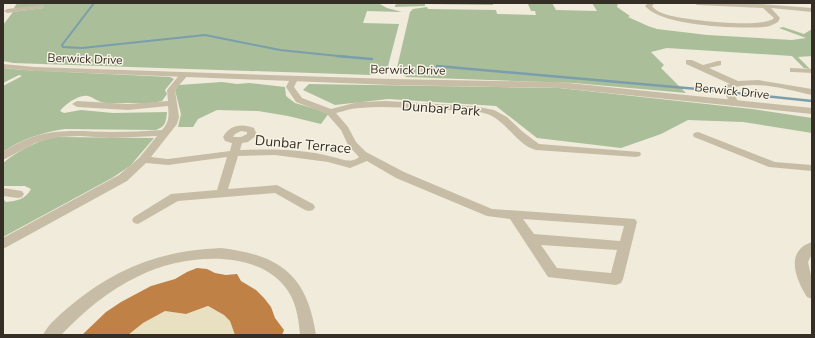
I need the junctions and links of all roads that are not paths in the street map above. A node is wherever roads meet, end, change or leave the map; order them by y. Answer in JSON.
{"nodes":[{"id":1,"x":12,"y":3,"type":"edge"},
{"id":2,"x":652,"y":3,"type":"edge"},
{"id":3,"x":697,"y":3,"type":"edge"},
{"id":4,"x":793,"y":3,"type":"edge"},
{"id":5,"x":719,"y":4,"type":"edge"},
{"id":6,"x":765,"y":6,"type":"junction"},
{"id":7,"x":42,"y":7,"type":"dead end"},
{"id":8,"x":800,"y":9,"type":"junction"},
{"id":9,"x":812,"y":10,"type":"edge"},
{"id":10,"x":7,"y":11,"type":"junction"},
{"id":11,"x":3,"y":17,"type":"edge"},
{"id":12,"x":689,"y":62,"type":"dead end"},
{"id":13,"x":718,"y":63,"type":"dead end"},
{"id":14,"x":3,"y":66,"type":"edge"},
{"id":15,"x":702,"y":68,"type":"junction"},
{"id":16,"x":793,"y":70,"type":"dead end"},
{"id":17,"x":810,"y":73,"type":"edge"},
{"id":18,"x":184,"y":75,"type":"junction"},
{"id":19,"x":294,"y":79,"type":"junction"},
{"id":20,"x":735,"y":84,"type":"junction"},
{"id":21,"x":812,"y":92,"type":"edge"},
{"id":22,"x":172,"y":103,"type":"junction"},
{"id":23,"x":77,"y":104,"type":"dead end"},
{"id":24,"x":735,"y":104,"type":"junction"},
{"id":25,"x":812,"y":111,"type":"edge"},
{"id":26,"x":330,"y":112,"type":"junction"},
{"id":27,"x":166,"y":133,"type":"junction"},
{"id":28,"x":698,"y":134,"type":"dead end"},
{"id":29,"x":238,"y":141,"type":"dead end"},
{"id":30,"x":235,"y":152,"type":"junction"},
{"id":31,"x":636,"y":154,"type":"dead end"},
{"id":32,"x":366,"y":156,"type":"junction"},
{"id":33,"x":3,"y":157,"type":"edge"},
{"id":34,"x":143,"y":160,"type":"junction"},
{"id":35,"x":812,"y":168,"type":"edge"},
{"id":36,"x":3,"y":192,"type":"edge"},
{"id":37,"x":18,"y":194,"type":"dead end"},
{"id":38,"x":221,"y":194,"type":"junction"},
{"id":39,"x":309,"y":207,"type":"dead end"},
{"id":40,"x":513,"y":214,"type":"junction"},
{"id":41,"x":138,"y":220,"type":"dead end"},
{"id":42,"x":530,"y":239,"type":"junction"},
{"id":43,"x":3,"y":244,"type":"edge"},
{"id":44,"x":624,"y":246,"type":"junction"},
{"id":45,"x":812,"y":246,"type":"edge"},
{"id":46,"x":812,"y":293,"type":"edge"},
{"id":47,"x":51,"y":335,"type":"edge"},
{"id":48,"x":308,"y":335,"type":"edge"}],
"edges":[{"from":1,"to":10,"type":"street"},
{"from":2,"to":6,"type":"street"},
{"from":3,"to":5,"type":"street"},
{"from":4,"to":8,"type":"street"},
{"from":5,"to":6,"type":"street"},
{"from":6,"to":8,"type":"street"},
{"from":7,"to":10,"type":"street"},
{"from":8,"to":9,"type":"street"},
{"from":10,"to":11,"type":"street"},
{"from":12,"to":15,"type":"street"},
{"from":13,"to":15,"type":"street"},
{"from":14,"to":18,"type":"street","name":"Berwick Drive"},
{"from":15,"to":20,"type":"street"},
{"from":16,"to":17,"type":"street"},
{"from":18,"to":19,"type":"street","name":"Berwick Drive"},
{"from":18,"to":22,"type":"street"},
{"from":19,"to":24,"type":"street","name":"Berwick Drive"},
{"from":19,"to":26,"type":"street"},
{"from":20,"to":21,"type":"street"},
{"from":20,"to":24,"type":"street"},
{"from":22,"to":23,"type":"street"},
{"from":22,"to":27,"type":"street"},
{"from":24,"to":25,"type":"street","name":"Berwick Drive"},
{"from":26,"to":31,"type":"street","name":"Dunbar Park"},
{"from":26,"to":32,"type":"street"},
{"from":27,"to":33,"type":"street"},
{"from":27,"to":34,"type":"street"},
{"from":28,"to":35,"type":"street"},
{"from":29,"to":30,"type":"street","name":"Dunbar Terrace"},
{"from":30,"to":32,"type":"street","name":"Dunbar Terrace"},
{"from":30,"to":34,"type":"street","name":"Dunbar Terrace"},
{"from":30,"to":38,"type":"street"},
{"from":32,"to":40,"type":"street"},
{"from":34,"to":43,"type":"street"},
{"from":36,"to":37,"type":"street"},
{"from":38,"to":39,"type":"street"},
{"from":38,"to":41,"type":"street"},
{"from":40,"to":42,"type":"street"},
{"from":40,"to":44,"type":"street"},
{"from":42,"to":44,"type":"street"},
{"from":42,"to":44,"type":"street"},
{"from":45,"to":46,"type":"street"},
{"from":47,"to":48,"type":"street"}]}
